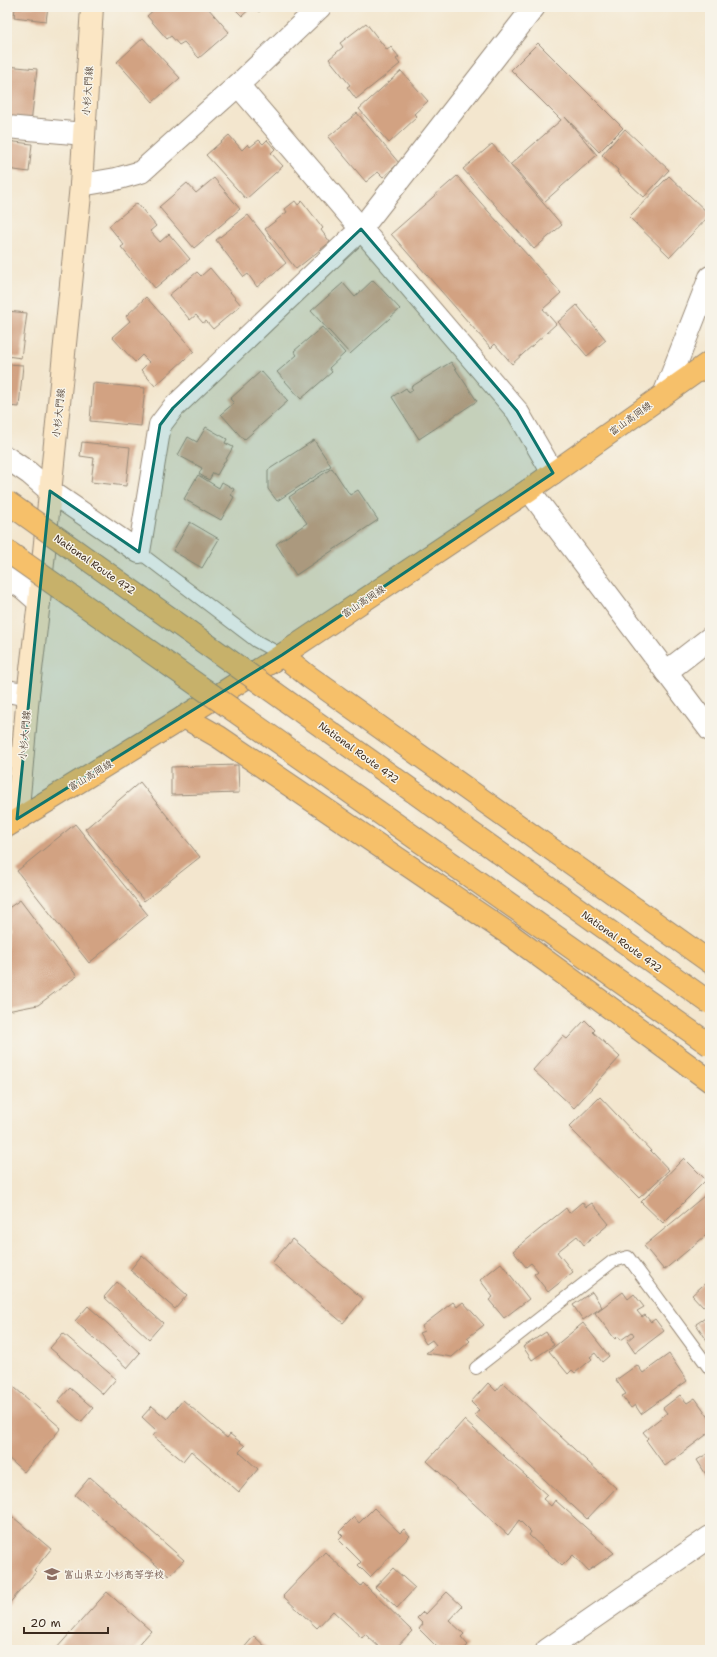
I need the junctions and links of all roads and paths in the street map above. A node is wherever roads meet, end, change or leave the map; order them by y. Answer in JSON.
{"nodes":[{"id":1,"x":92,"y":7,"type":"edge"},
{"id":2,"x":320,"y":7,"type":"edge"},
{"id":3,"x":534,"y":7,"type":"edge"},
{"id":4,"x":238,"y":85,"type":"junction"},
{"id":5,"x":7,"y":127,"type":"edge"},
{"id":6,"x":84,"y":134,"type":"junction"},
{"id":7,"x":81,"y":185,"type":"junction"},
{"id":8,"x":361,"y":229,"type":"junction"},
{"id":9,"x":710,"y":277,"type":"edge"},
{"id":10,"x":710,"y":362,"type":"edge"},
{"id":11,"x":665,"y":392,"type":"junction"},
{"id":12,"x":7,"y":458,"type":"edge"},
{"id":13,"x":553,"y":473,"type":"junction"},
{"id":14,"x":529,"y":490,"type":"junction"},
{"id":15,"x":50,"y":491,"type":"junction"},
{"id":16,"x":7,"y":502,"type":"edge"},
{"id":17,"x":7,"y":550,"type":"edge"},
{"id":18,"x":139,"y":552,"type":"junction"},
{"id":19,"x":7,"y":577,"type":"edge"},
{"id":20,"x":39,"y":602,"type":"junction"},
{"id":21,"x":710,"y":638,"type":"edge"},
{"id":22,"x":282,"y":655,"type":"junction"},
{"id":23,"x":666,"y":672,"type":"junction"},
{"id":24,"x":7,"y":692,"type":"edge"},
{"id":25,"x":28,"y":695,"type":"junction"},
{"id":26,"x":184,"y":717,"type":"junction"},
{"id":27,"x":710,"y":730,"type":"edge"},
{"id":28,"x":12,"y":823,"type":"edge"},
{"id":29,"x":710,"y":962,"type":"edge"},
{"id":30,"x":710,"y":1003,"type":"edge"},
{"id":31,"x":710,"y":1045,"type":"edge"},
{"id":32,"x":710,"y":1081,"type":"edge"},
{"id":33,"x":476,"y":1368,"type":"dead end"},
{"id":34,"x":710,"y":1369,"type":"edge"},
{"id":35,"x":710,"y":1537,"type":"edge"},
{"id":36,"x":561,"y":1646,"type":"edge"}],
"edges":[{"from":1,"to":6,"type":"main road","name":"小杉大門線"},
{"from":2,"to":4,"type":"street"},
{"from":3,"to":8,"type":"street"},
{"from":4,"to":7,"type":"street"},
{"from":4,"to":8,"type":"street"},
{"from":5,"to":6,"type":"street"},
{"from":6,"to":7,"type":"main road","name":"小杉大門線"},
{"from":7,"to":15,"type":"main road","name":"小杉大門線"},
{"from":8,"to":13,"type":"street"},
{"from":8,"to":18,"type":"street"},
{"from":9,"to":11,"type":"street"},
{"from":10,"to":11,"type":"main road","name":"富山高岡線"},
{"from":11,"to":13,"type":"main road","name":"富山高岡線"},
{"from":12,"to":15,"type":"street"},
{"from":13,"to":14,"type":"main road","name":"富山高岡線"},
{"from":14,"to":22,"type":"main road","name":"富山高岡線"},
{"from":14,"to":23,"type":"street"},
{"from":15,"to":18,"type":"street"},
{"from":15,"to":20,"type":"main road","name":"小杉大門線"},
{"from":16,"to":30,"type":"main road","name":"National Route 472","bridge":true},
{"from":17,"to":31,"type":"main road","bridge":true},
{"from":18,"to":22,"type":"lane"},
{"from":19,"to":20,"type":"street"},
{"from":20,"to":25,"type":"main road","name":"小杉大門線"},
{"from":21,"to":23,"type":"street"},
{"from":22,"to":26,"type":"main road","name":"富山高岡線"},
{"from":22,"to":29,"type":"main road"},
{"from":23,"to":27,"type":"street"},
{"from":24,"to":25,"type":"street"},
{"from":25,"to":28,"type":"main road","name":"小杉大門線"},
{"from":26,"to":28,"type":"main road","name":"富山高岡線"},
{"from":26,"to":32,"type":"main road"},
{"from":33,"to":34,"type":"lane"},
{"from":35,"to":36,"type":"street"}]}
